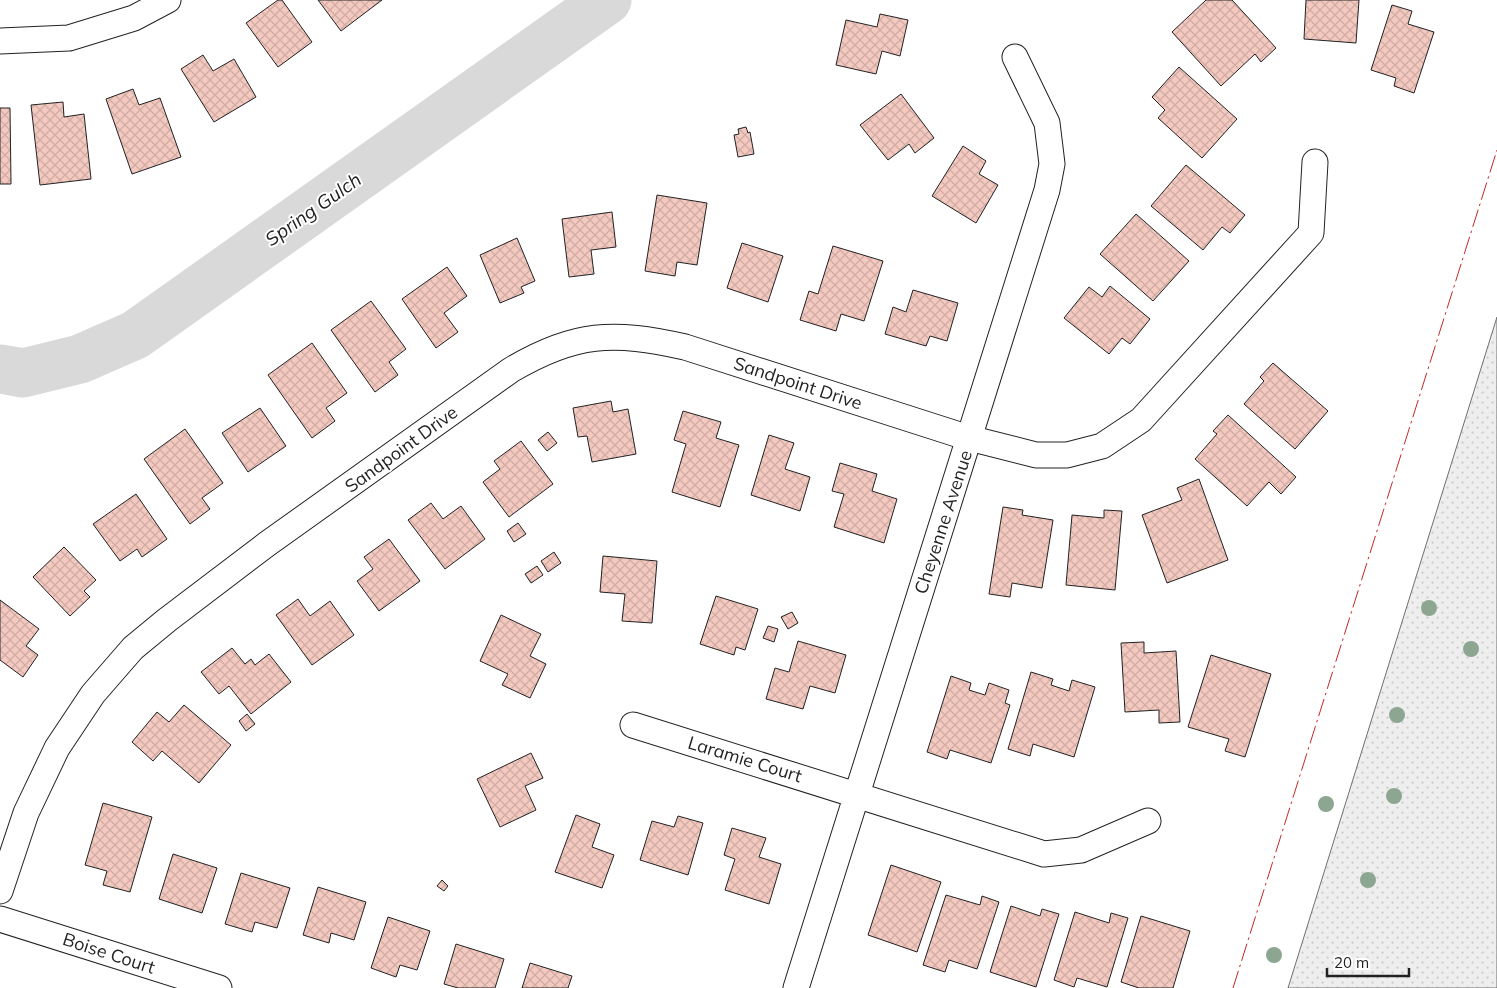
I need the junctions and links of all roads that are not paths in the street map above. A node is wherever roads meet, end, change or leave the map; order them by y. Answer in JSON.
{"nodes":[{"id":1,"x":168,"y":0,"type":"edge"},
{"id":2,"x":0,"y":41,"type":"edge"},
{"id":3,"x":1015,"y":57,"type":"dead end"},
{"id":4,"x":1315,"y":162,"type":"dead end"},
{"id":5,"x":969,"y":438,"type":"junction"},
{"id":6,"x":632,"y":725,"type":"dead end"},
{"id":7,"x":856,"y":794,"type":"junction"},
{"id":8,"x":1148,"y":821,"type":"dead end"},
{"id":9,"x":0,"y":891,"type":"edge"},
{"id":10,"x":0,"y":919,"type":"edge"},
{"id":11,"x":219,"y":988,"type":"edge"},
{"id":12,"x":796,"y":988,"type":"edge"}],
"edges":[{"from":1,"to":2,"type":"street"},
{"from":3,"to":5,"type":"street","name":"Cheyenne Avenue"},
{"from":4,"to":5,"type":"street","name":"Sandpoint Drive"},
{"from":5,"to":7,"type":"street","name":"Cheyenne Avenue"},
{"from":5,"to":9,"type":"street","name":"Sandpoint Drive"},
{"from":6,"to":7,"type":"street","name":"Laramie Court"},
{"from":7,"to":8,"type":"street","name":"Laramie Court"},
{"from":7,"to":12,"type":"street","name":"Cheyenne Avenue"},
{"from":10,"to":11,"type":"street","name":"Boise Court"}]}
